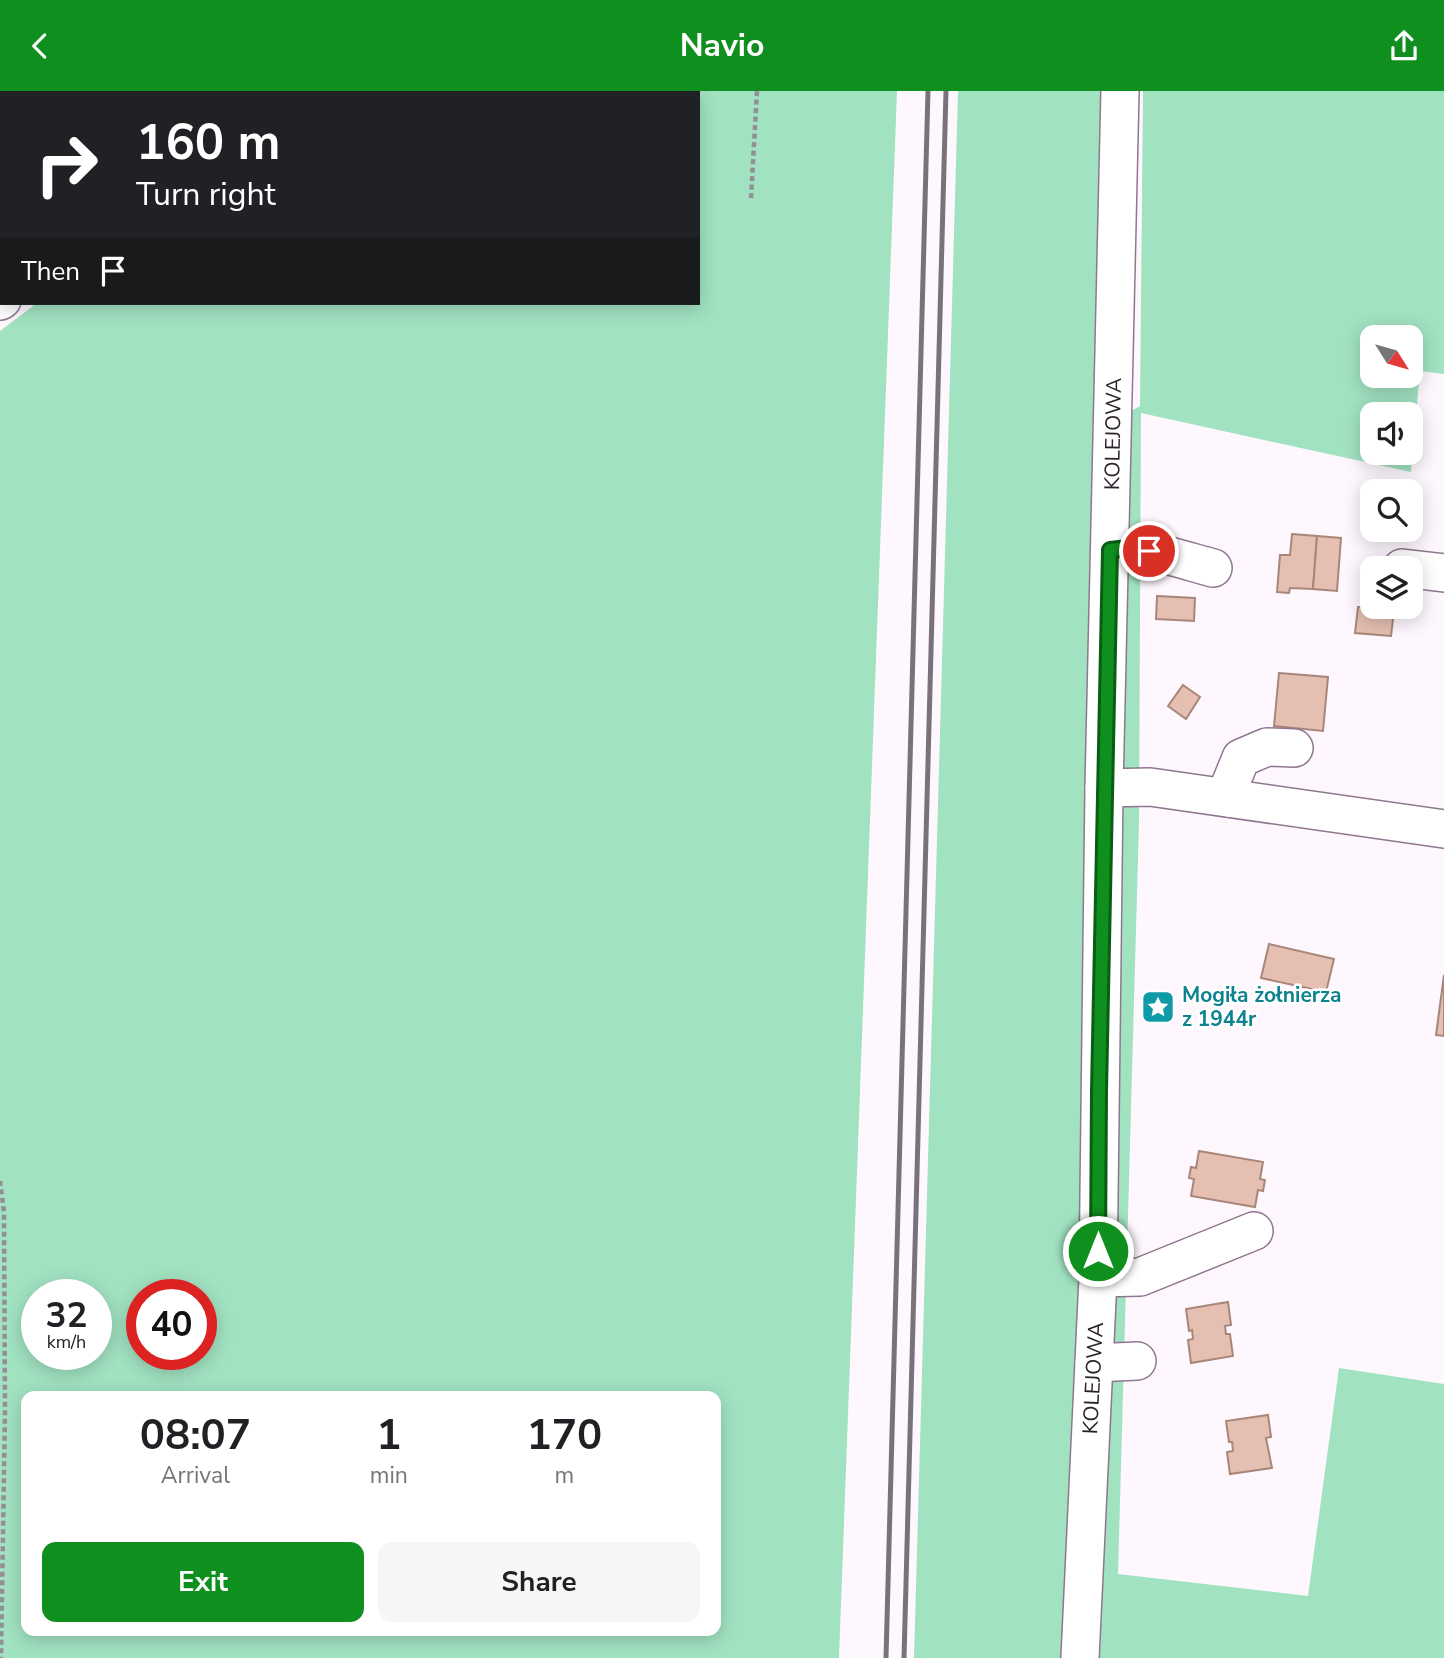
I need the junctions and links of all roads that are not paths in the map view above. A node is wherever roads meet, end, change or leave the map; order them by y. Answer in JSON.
{"nodes":[{"id":1,"x":1120,"y":91,"type":"edge"},
{"id":2,"x":1110,"y":550,"type":"junction"},
{"id":3,"x":1213,"y":568,"type":"dead end"},
{"id":4,"x":1423,"y":570,"type":"edge"},
{"id":5,"x":1444,"y":573,"type":"edge"},
{"id":6,"x":1294,"y":748,"type":"dead end"},
{"id":7,"x":1104,"y":788,"type":"junction"},
{"id":8,"x":1228,"y":797,"type":"junction"},
{"id":9,"x":1444,"y":829,"type":"edge"},
{"id":10,"x":1254,"y":1231,"type":"dead end"},
{"id":11,"x":1098,"y":1278,"type":"junction"},
{"id":12,"x":1137,"y":1361,"type":"dead end"},
{"id":13,"x":1094,"y":1363,"type":"junction"},
{"id":14,"x":1080,"y":1658,"type":"edge"}],
"edges":[{"from":1,"to":2,"type":"street","name":"KOLEJOWA"},
{"from":2,"to":3,"type":"street"},
{"from":2,"to":7,"type":"street","name":"KOLEJOWA"},
{"from":4,"to":5,"type":"street"},
{"from":6,"to":8,"type":"street"},
{"from":7,"to":8,"type":"street"},
{"from":7,"to":11,"type":"street","name":"KOLEJOWA"},
{"from":8,"to":9,"type":"street"},
{"from":10,"to":11,"type":"street"},
{"from":11,"to":13,"type":"street","name":"KOLEJOWA"},
{"from":12,"to":13,"type":"street"},
{"from":13,"to":14,"type":"street","name":"KOLEJOWA"}]}
